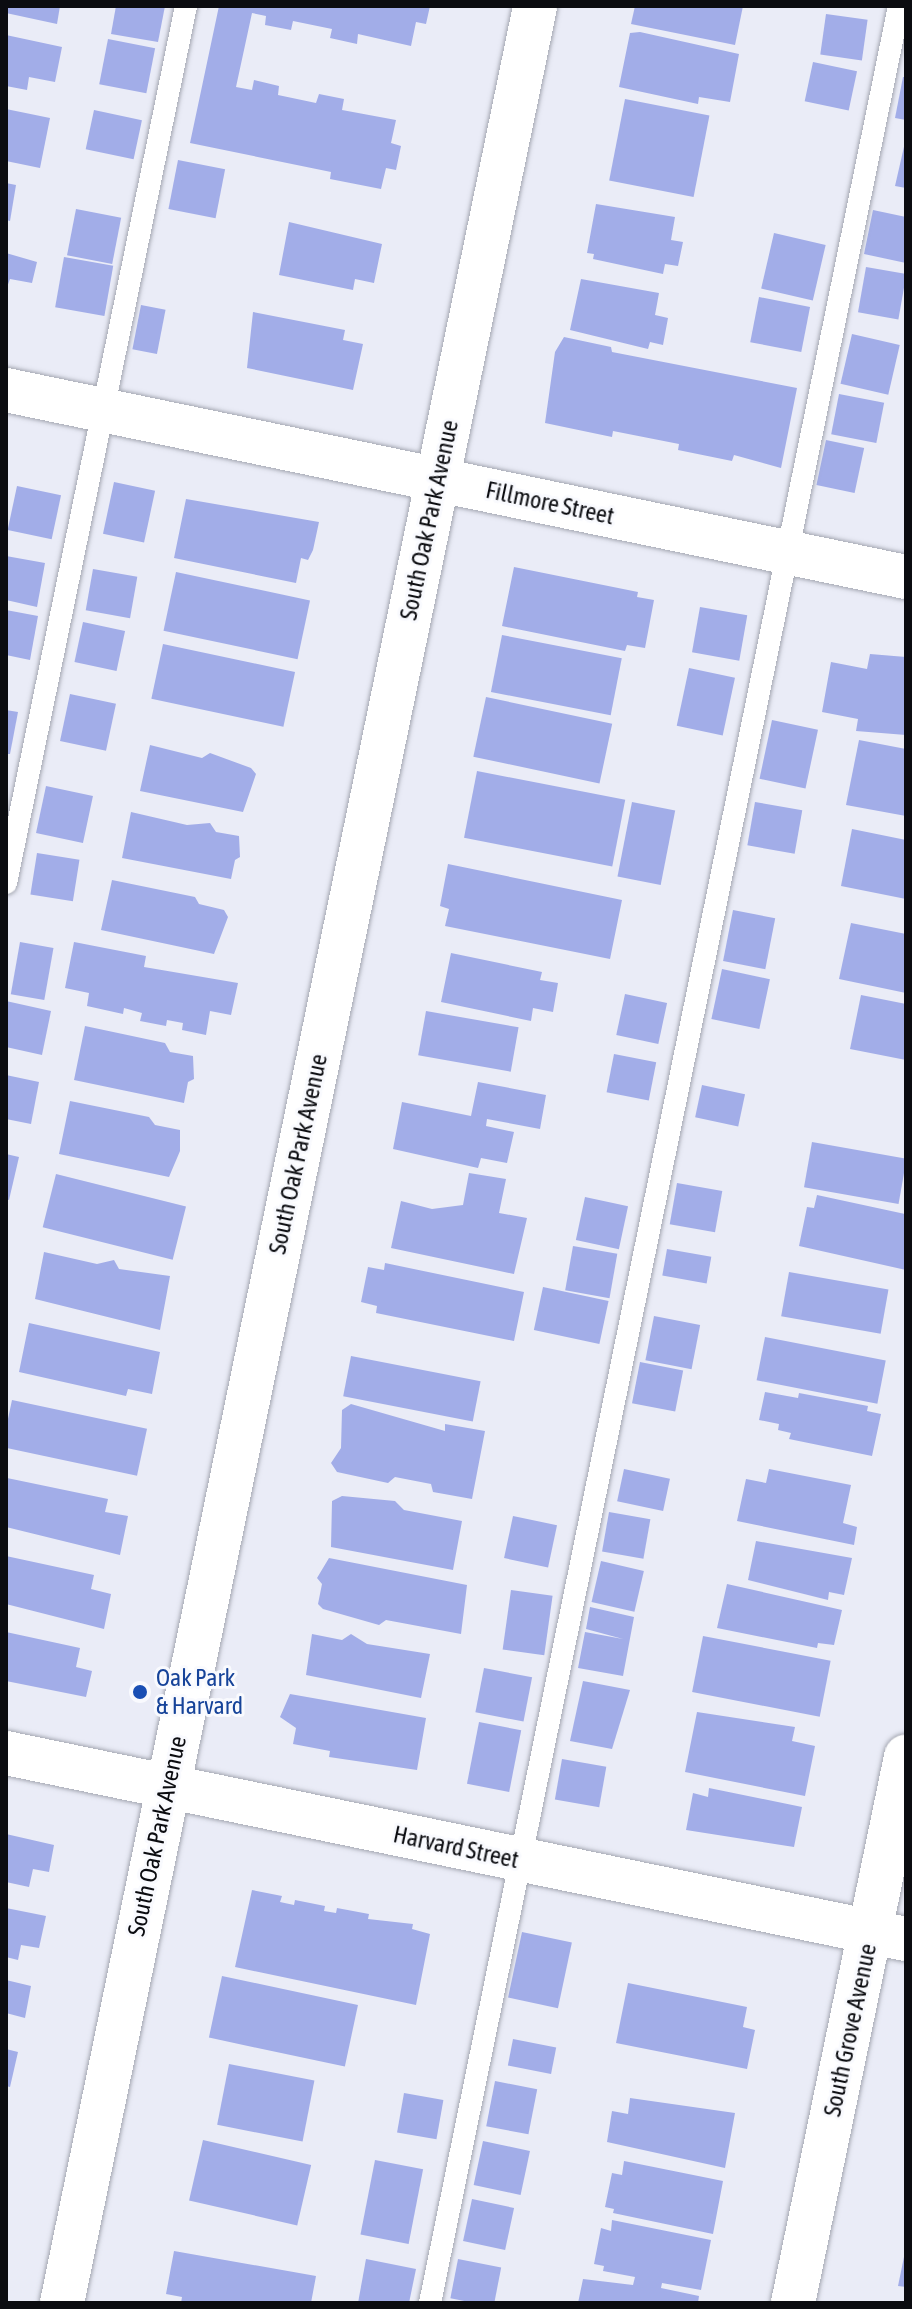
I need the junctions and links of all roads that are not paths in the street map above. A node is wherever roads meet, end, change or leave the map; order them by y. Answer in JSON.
{"nodes":[{"id":1,"x":186,"y":6,"type":"edge"},
{"id":2,"x":535,"y":6,"type":"edge"},
{"id":3,"x":899,"y":6,"type":"edge"},
{"id":4,"x":6,"y":390,"type":"edge"},
{"id":5,"x":103,"y":410,"type":"junction"},
{"id":6,"x":437,"y":480,"type":"junction"},
{"id":7,"x":788,"y":553,"type":"junction"},
{"id":8,"x":906,"y":577,"type":"edge"},
{"id":9,"x":6,"y":883,"type":"edge"},
{"id":10,"x":6,"y":1753,"type":"edge"},
{"id":11,"x":906,"y":1757,"type":"edge"},
{"id":12,"x":167,"y":1786,"type":"junction"},
{"id":13,"x":520,"y":1861,"type":"junction"},
{"id":14,"x":889,"y":1936,"type":"edge"},
{"id":15,"x":62,"y":2303,"type":"edge"},
{"id":16,"x":430,"y":2303,"type":"edge"},
{"id":17,"x":793,"y":2303,"type":"edge"}],
"edges":[{"from":1,"to":5,"type":"lane"},
{"from":2,"to":6,"type":"street","name":"South Oak Park Avenue"},
{"from":3,"to":7,"type":"lane"},
{"from":4,"to":5,"type":"street","name":"Fillmore Street"},
{"from":5,"to":6,"type":"street","name":"Fillmore Street"},
{"from":5,"to":9,"type":"lane"},
{"from":6,"to":7,"type":"street","name":"Fillmore Street"},
{"from":6,"to":12,"type":"street","name":"South Oak Park Avenue"},
{"from":7,"to":8,"type":"street","name":"Fillmore Street"},
{"from":7,"to":13,"type":"lane"},
{"from":10,"to":12,"type":"street","name":"Harvard Street"},
{"from":11,"to":14,"type":"street","name":"South Grove Avenue"},
{"from":12,"to":13,"type":"street","name":"Harvard Street"},
{"from":12,"to":15,"type":"street","name":"South Oak Park Avenue"},
{"from":13,"to":14,"type":"street","name":"Harvard Street"},
{"from":13,"to":16,"type":"lane"},
{"from":14,"to":17,"type":"street","name":"South Grove Avenue"}]}
